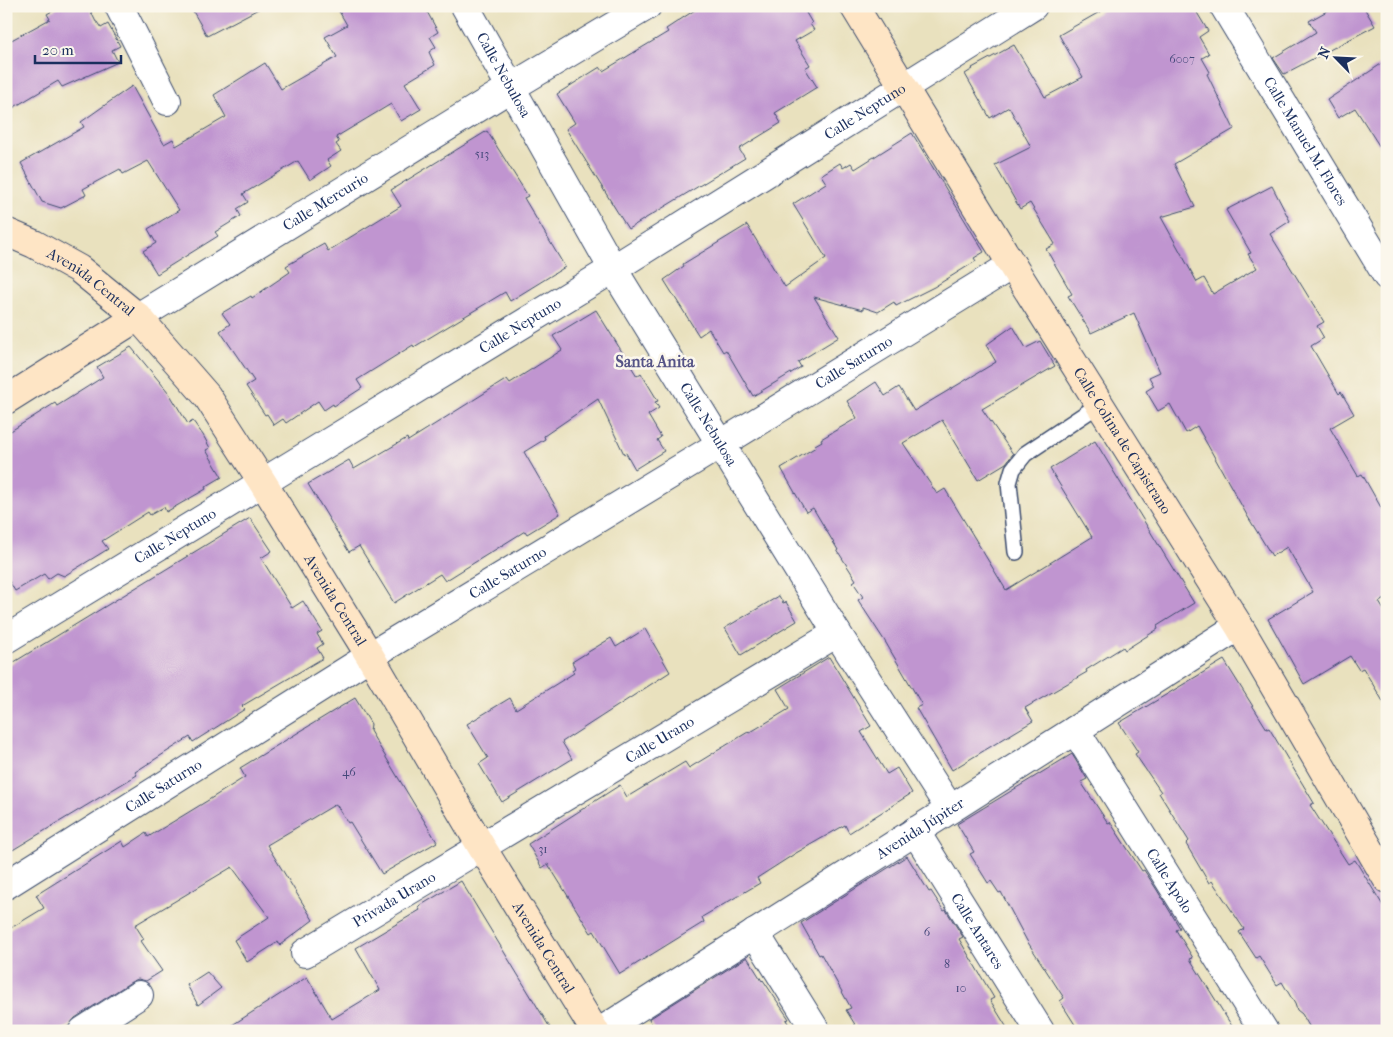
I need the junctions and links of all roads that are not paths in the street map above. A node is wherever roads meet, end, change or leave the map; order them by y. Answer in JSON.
{"nodes":[{"id":1,"x":119,"y":6,"type":"edge"},
{"id":2,"x":465,"y":6,"type":"edge"},
{"id":3,"x":647,"y":6,"type":"edge"},
{"id":4,"x":854,"y":6,"type":"edge"},
{"id":5,"x":1032,"y":6,"type":"edge"},
{"id":6,"x":1224,"y":6,"type":"edge"},
{"id":7,"x":510,"y":88,"type":"junction"},
{"id":8,"x":904,"y":88,"type":"junction"},
{"id":9,"x":167,"y":101,"type":"dead end"},
{"id":10,"x":6,"y":232,"type":"edge"},
{"id":11,"x":1012,"y":265,"type":"junction"},
{"id":12,"x":612,"y":270,"type":"junction"},
{"id":13,"x":1387,"y":276,"type":"edge"},
{"id":14,"x":138,"y":317,"type":"junction"},
{"id":15,"x":6,"y":400,"type":"edge"},
{"id":16,"x":1100,"y":404,"type":"junction"},
{"id":17,"x":721,"y":444,"type":"junction"},
{"id":18,"x":264,"y":483,"type":"junction"},
{"id":19,"x":1016,"y":552,"type":"dead end"},
{"id":20,"x":1239,"y":626,"type":"junction"},
{"id":21,"x":837,"y":633,"type":"junction"},
{"id":22,"x":6,"y":639,"type":"edge"},
{"id":23,"x":370,"y":656,"type":"junction"},
{"id":24,"x":1075,"y":730,"type":"junction"},
{"id":25,"x":950,"y":809,"type":"junction"},
{"id":26,"x":915,"y":831,"type":"junction"},
{"id":27,"x":481,"y":846,"type":"junction"},
{"id":28,"x":1387,"y":879,"type":"edge"},
{"id":29,"x":6,"y":885,"type":"edge"},
{"id":30,"x":755,"y":933,"type":"junction"},
{"id":31,"x":305,"y":953,"type":"dead end"},
{"id":32,"x":140,"y":995,"type":"dead end"},
{"id":33,"x":83,"y":1031,"type":"edge"},
{"id":34,"x":596,"y":1031,"type":"edge"},
{"id":35,"x":601,"y":1031,"type":"edge"},
{"id":36,"x":816,"y":1031,"type":"edge"},
{"id":37,"x":1040,"y":1031,"type":"edge"},
{"id":38,"x":1264,"y":1031,"type":"edge"}],
"edges":[{"from":1,"to":9,"type":"street"},
{"from":2,"to":7,"type":"street","name":"Calle Nebulosa"},
{"from":3,"to":7,"type":"street","name":"Calle Mercurio"},
{"from":4,"to":8,"type":"street","name":"Calle Colina de Capistrano"},
{"from":5,"to":8,"type":"street","name":"Calle Neptuno"},
{"from":6,"to":13,"type":"street","name":"Calle Manuel M. Flores"},
{"from":7,"to":12,"type":"street","name":"Calle Nebulosa"},
{"from":7,"to":14,"type":"street","name":"Calle Mercurio"},
{"from":8,"to":11,"type":"street","name":"Calle Colina de Capistrano"},
{"from":8,"to":12,"type":"street","name":"Calle Neptuno"},
{"from":10,"to":14,"type":"street","name":"Avenida Central"},
{"from":11,"to":16,"type":"street","name":"Calle Colina de Capistrano"},
{"from":11,"to":17,"type":"street","name":"Calle Saturno"},
{"from":12,"to":17,"type":"street","name":"Calle Nebulosa"},
{"from":12,"to":18,"type":"street","name":"Calle Neptuno"},
{"from":14,"to":15,"type":"street","name":"Calle Mercurio"},
{"from":14,"to":18,"type":"street","name":"Avenida Central"},
{"from":16,"to":19,"type":"lane"},
{"from":16,"to":20,"type":"street","name":"Calle Colina de Capistrano"},
{"from":17,"to":21,"type":"street","name":"Calle Nebulosa"},
{"from":17,"to":23,"type":"street","name":"Calle Saturno"},
{"from":18,"to":22,"type":"street","name":"Calle Neptuno"},
{"from":18,"to":23,"type":"street","name":"Avenida Central"},
{"from":20,"to":24,"type":"street","name":"Avenida Júpiter"},
{"from":20,"to":28,"type":"street","name":"Calle Colina de Capistrano"},
{"from":21,"to":25,"type":"street","name":"Calle Nebulosa"},
{"from":21,"to":27,"type":"street","name":"Calle Urano"},
{"from":23,"to":27,"type":"street","name":"Avenida Central"},
{"from":23,"to":29,"type":"street","name":"Calle Saturno"},
{"from":24,"to":25,"type":"street","name":"Avenida Júpiter"},
{"from":24,"to":38,"type":"street","name":"Calle Apolo"},
{"from":25,"to":26,"type":"street","name":"Avenida Júpiter"},
{"from":26,"to":30,"type":"street","name":"Avenida Júpiter"},
{"from":26,"to":37,"type":"street","name":"Calle Antares"},
{"from":27,"to":31,"type":"street","name":"Privada Urano"},
{"from":27,"to":34,"type":"street","name":"Avenida Central"},
{"from":30,"to":35,"type":"street","name":"Avenida Júpiter"},
{"from":30,"to":36,"type":"street"},
{"from":32,"to":33,"type":"street"}]}
